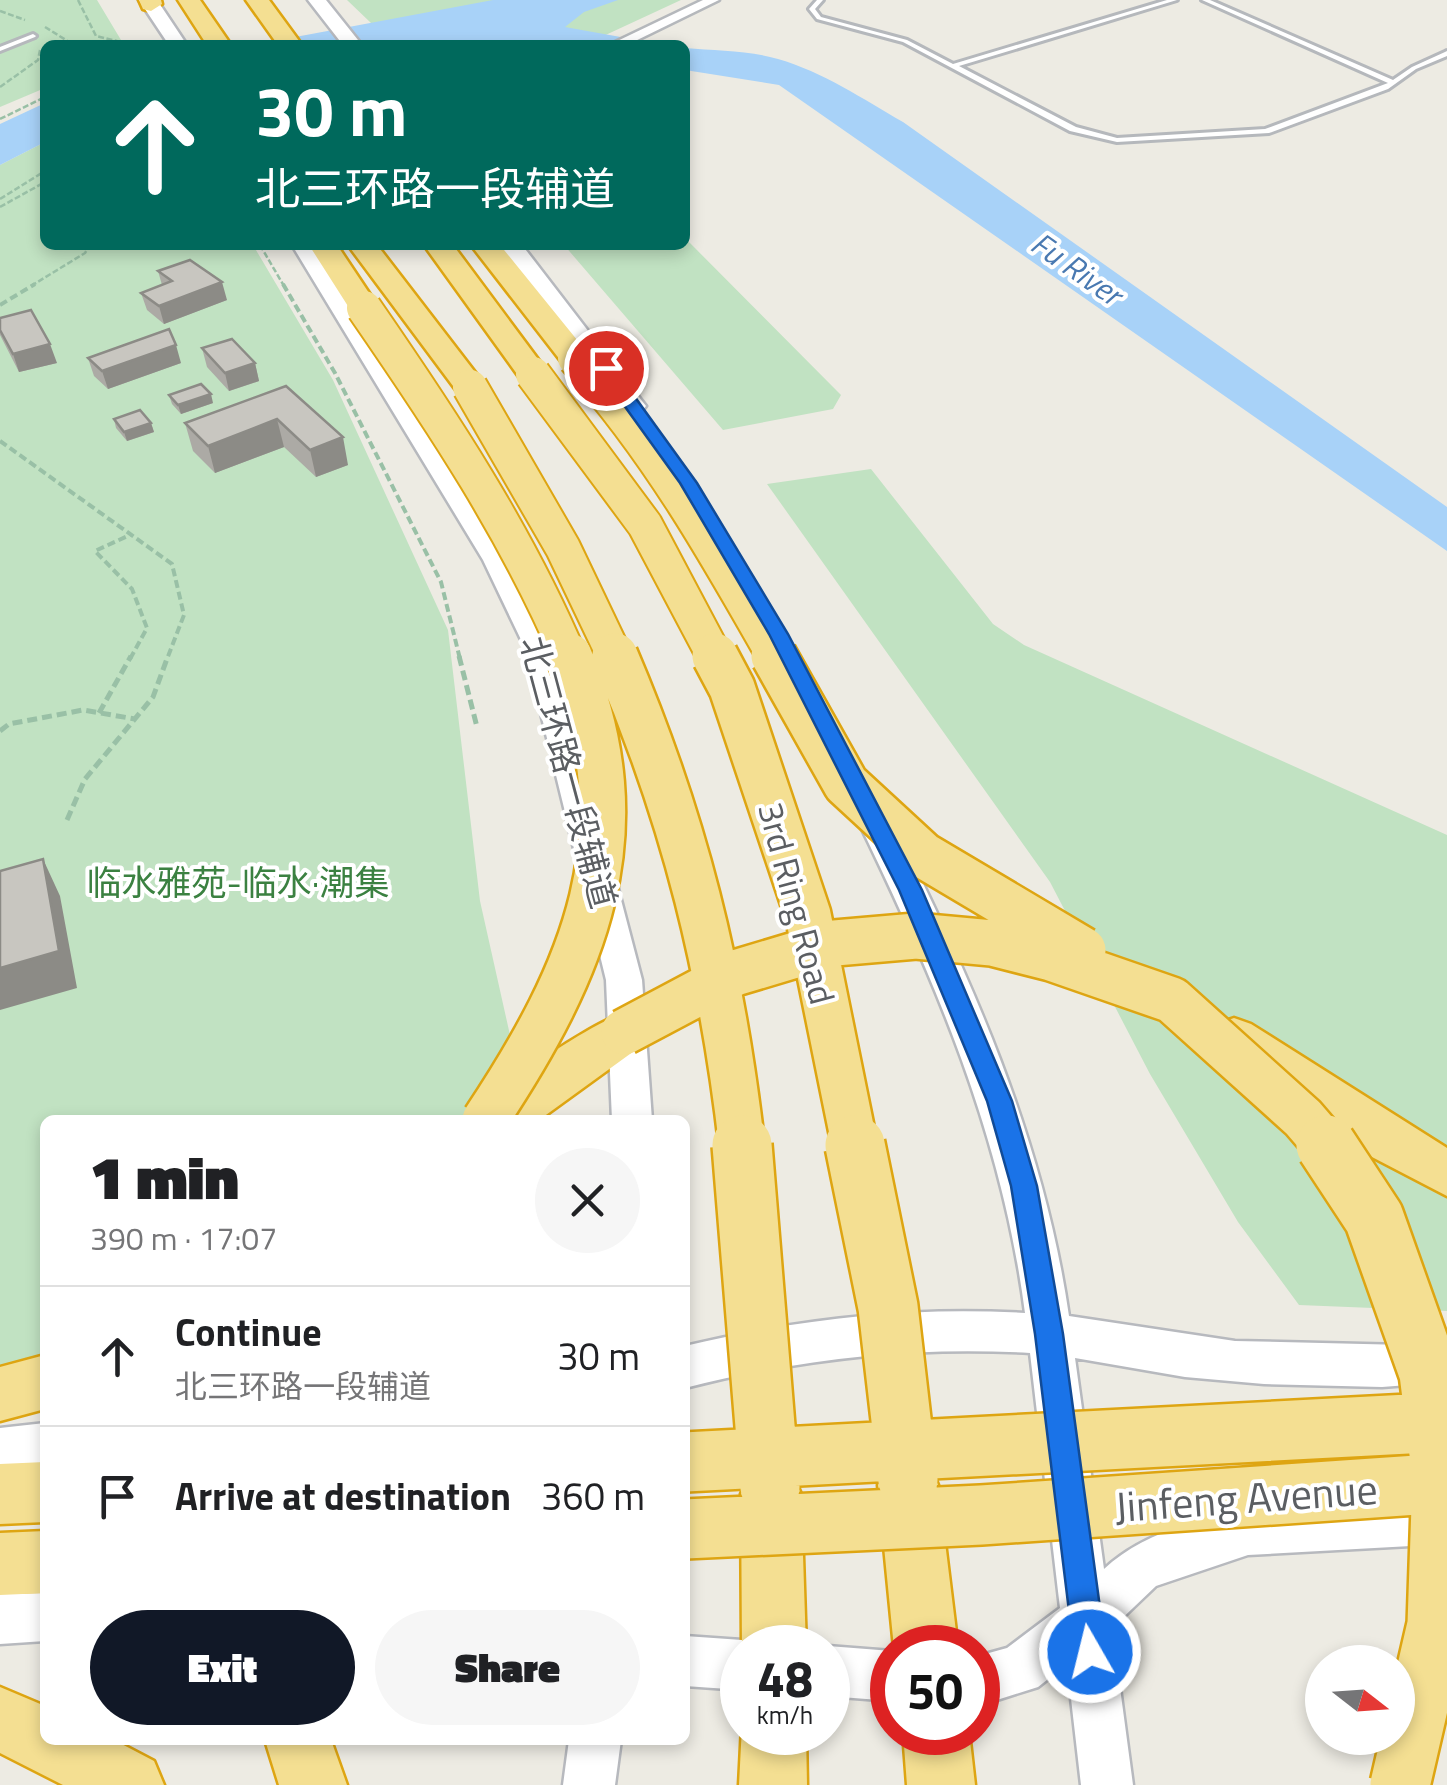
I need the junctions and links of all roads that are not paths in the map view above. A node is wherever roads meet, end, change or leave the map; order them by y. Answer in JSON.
{"nodes":[{"id":1,"x":189,"y":0,"type":"edge"},
{"id":2,"x":257,"y":0,"type":"edge"},
{"id":3,"x":288,"y":0,"type":"edge"},
{"id":4,"x":318,"y":0,"type":"edge"},
{"id":5,"x":713,"y":0,"type":"edge"},
{"id":6,"x":820,"y":0,"type":"edge"},
{"id":7,"x":1174,"y":0,"type":"edge"},
{"id":8,"x":1205,"y":0,"type":"edge"},
{"id":9,"x":149,"y":1,"type":"edge"},
{"id":10,"x":33,"y":36,"type":"dead end"},
{"id":11,"x":175,"y":40,"type":"edge"},
{"id":12,"x":216,"y":40,"type":"edge"},
{"id":13,"x":287,"y":40,"type":"edge"},
{"id":14,"x":349,"y":40,"type":"edge"},
{"id":15,"x":626,"y":40,"type":"edge"},
{"id":16,"x":0,"y":49,"type":"edge"},
{"id":17,"x":1447,"y":52,"type":"edge"},
{"id":18,"x":953,"y":66,"type":"junction"},
{"id":19,"x":1394,"y":83,"type":"junction"},
{"id":20,"x":305,"y":250,"type":"edge"},
{"id":21,"x":326,"y":250,"type":"edge"},
{"id":22,"x":366,"y":250,"type":"edge"},
{"id":23,"x":442,"y":250,"type":"edge"},
{"id":24,"x":489,"y":250,"type":"edge"},
{"id":25,"x":514,"y":250,"type":"edge"},
{"id":26,"x":1172,"y":1000,"type":"junction"},
{"id":27,"x":488,"y":1115,"type":"edge"},
{"id":28,"x":509,"y":1115,"type":"edge"},
{"id":29,"x":632,"y":1115,"type":"edge"},
{"id":30,"x":1447,"y":1174,"type":"edge"},
{"id":31,"x":1049,"y":1334,"type":"junction"},
{"id":32,"x":1447,"y":1364,"type":"edge"},
{"id":33,"x":690,"y":1366,"type":"edge"},
{"id":34,"x":40,"y":1383,"type":"edge"},
{"id":35,"x":0,"y":1394,"type":"edge"},
{"id":36,"x":1447,"y":1422,"type":"edge"},
{"id":37,"x":40,"y":1446,"type":"edge"},
{"id":38,"x":0,"y":1450,"type":"edge"},
{"id":39,"x":690,"y":1462,"type":"edge"},
{"id":40,"x":1447,"y":1483,"type":"edge"},
{"id":41,"x":40,"y":1492,"type":"edge"},
{"id":42,"x":0,"y":1494,"type":"edge"},
{"id":43,"x":1447,"y":1520,"type":"edge"},
{"id":44,"x":690,"y":1529,"type":"edge"},
{"id":45,"x":40,"y":1562,"type":"edge"},
{"id":46,"x":0,"y":1564,"type":"edge"},
{"id":47,"x":40,"y":1617,"type":"edge"},
{"id":48,"x":0,"y":1620,"type":"edge"},
{"id":49,"x":1086,"y":1620,"type":"junction"},
{"id":50,"x":773,"y":1625,"type":"edge"},
{"id":51,"x":924,"y":1625,"type":"edge"},
{"id":52,"x":690,"y":1660,"type":"edge"},
{"id":53,"x":720,"y":1663,"type":"edge"},
{"id":54,"x":1000,"y":1675,"type":"edge"},
{"id":55,"x":0,"y":1720,"type":"edge"},
{"id":56,"x":40,"y":1737,"type":"edge"},
{"id":57,"x":55,"y":1745,"type":"edge"},
{"id":58,"x":300,"y":1745,"type":"edge"},
{"id":59,"x":595,"y":1745,"type":"edge"},
{"id":60,"x":774,"y":1755,"type":"edge"},
{"id":61,"x":939,"y":1755,"type":"edge"},
{"id":62,"x":130,"y":1785,"type":"edge"},
{"id":63,"x":312,"y":1785,"type":"edge"},
{"id":64,"x":589,"y":1785,"type":"edge"},
{"id":65,"x":773,"y":1785,"type":"edge"},
{"id":66,"x":942,"y":1785,"type":"edge"},
{"id":67,"x":1107,"y":1785,"type":"edge"},
{"id":68,"x":1400,"y":1785,"type":"edge"}],
"edges":[{"from":1,"to":12,"type":"highway"},
{"from":2,"to":13,"type":"highway"},
{"from":3,"to":13,"type":"highway"},
{"from":4,"to":14,"type":"main road"},
{"from":5,"to":15,"type":"street"},
{"from":6,"to":18,"type":"lane"},
{"from":7,"to":18,"type":"lane"},
{"from":8,"to":19,"type":"lane"},
{"from":9,"to":11,"type":"main road"},
{"from":10,"to":16,"type":"lane"},
{"from":17,"to":19,"type":"lane"},
{"from":18,"to":19,"type":"lane"},
{"from":20,"to":29,"type":"main road","name":"北三环路一段辅道"},
{"from":21,"to":27,"type":"highway","bridge":true},
{"from":22,"to":50,"type":"highway","bridge":true},
{"from":23,"to":51,"type":"highway","name":"3rd Ring Road","bridge":true},
{"from":24,"to":26,"type":"highway","bridge":true},
{"from":25,"to":31,"type":"main road"},
{"from":26,"to":28,"type":"highway","bridge":true},
{"from":26,"to":30,"type":"highway","bridge":true},
{"from":26,"to":68,"type":"highway","bridge":true},
{"from":31,"to":32,"type":"main road"},
{"from":31,"to":33,"type":"main road"},
{"from":31,"to":49,"type":"main road"},
{"from":34,"to":35,"type":"highway"},
{"from":36,"to":39,"type":"highway","name":"Jinfeng Avenue","bridge":true},
{"from":37,"to":38,"type":"main road"},
{"from":40,"to":44,"type":"highway","name":"Jinfeng Avenue","bridge":true},
{"from":41,"to":42,"type":"highway"},
{"from":43,"to":49,"type":"main road"},
{"from":45,"to":46,"type":"highway"},
{"from":47,"to":48,"type":"main road"},
{"from":49,"to":54,"type":"main road"},
{"from":49,"to":67,"type":"main road"},
{"from":52,"to":53,"type":"main road"},
{"from":55,"to":56,"type":"highway"},
{"from":57,"to":62,"type":"highway"},
{"from":58,"to":63,"type":"highway"},
{"from":59,"to":64,"type":"main road"},
{"from":60,"to":65,"type":"highway"},
{"from":61,"to":66,"type":"highway"}]}
